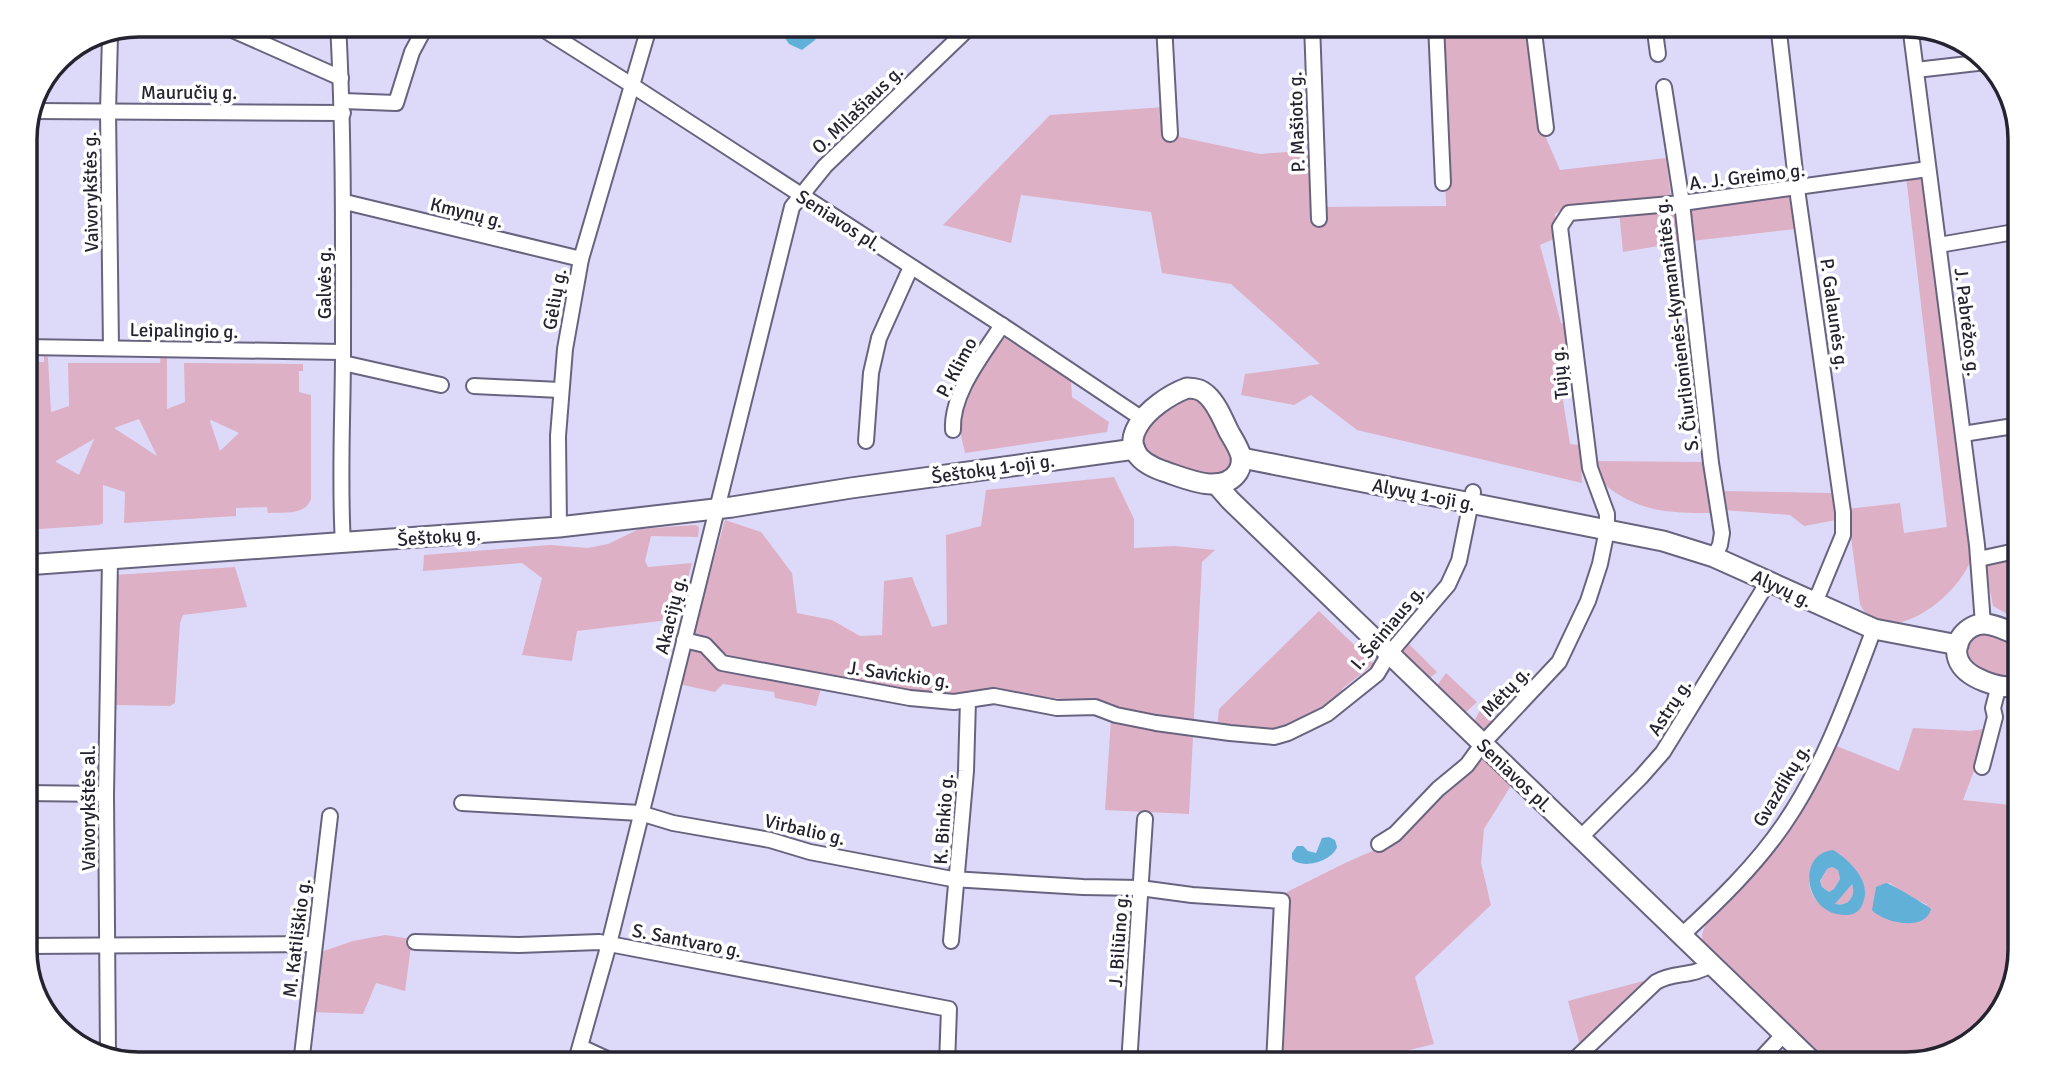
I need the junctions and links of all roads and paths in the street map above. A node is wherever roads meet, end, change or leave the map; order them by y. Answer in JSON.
{"nodes":[{"id":1,"x":248,"y":37,"type":"edge"},
{"id":2,"x":339,"y":37,"type":"edge"},
{"id":3,"x":420,"y":37,"type":"edge"},
{"id":4,"x":555,"y":37,"type":"edge"},
{"id":5,"x":646,"y":37,"type":"edge"},
{"id":6,"x":957,"y":37,"type":"edge"},
{"id":7,"x":1165,"y":37,"type":"edge"},
{"id":8,"x":1312,"y":37,"type":"edge"},
{"id":9,"x":1437,"y":37,"type":"edge"},
{"id":10,"x":1535,"y":37,"type":"edge"},
{"id":11,"x":1656,"y":37,"type":"edge"},
{"id":12,"x":1779,"y":37,"type":"edge"},
{"id":13,"x":1912,"y":37,"type":"edge"},
{"id":14,"x":110,"y":41,"type":"edge"},
{"id":15,"x":1658,"y":54,"type":"dead end"},
{"id":16,"x":1975,"y":63,"type":"edge"},
{"id":17,"x":1916,"y":69,"type":"junction"},
{"id":18,"x":341,"y":78,"type":"junction"},
{"id":19,"x":630,"y":84,"type":"junction"},
{"id":20,"x":1664,"y":87,"type":"dead end"},
{"id":21,"x":343,"y":107,"type":"junction"},
{"id":22,"x":40,"y":111,"type":"edge"},
{"id":23,"x":108,"y":111,"type":"junction"},
{"id":24,"x":1546,"y":128,"type":"dead end"},
{"id":25,"x":1170,"y":134,"type":"dead end"},
{"id":26,"x":1928,"y":169,"type":"junction"},
{"id":27,"x":1443,"y":183,"type":"dead end"},
{"id":28,"x":1797,"y":189,"type":"junction"},
{"id":29,"x":800,"y":194,"type":"junction"},
{"id":30,"x":345,"y":202,"type":"junction"},
{"id":31,"x":1682,"y":203,"type":"junction"},
{"id":32,"x":1569,"y":213,"type":"joint"},
{"id":33,"x":1319,"y":219,"type":"dead end"},
{"id":34,"x":2008,"y":234,"type":"edge"},
{"id":35,"x":1939,"y":245,"type":"junction"},
{"id":36,"x":581,"y":260,"type":"junction"},
{"id":37,"x":911,"y":267,"type":"junction"},
{"id":38,"x":1002,"y":325,"type":"junction"},
{"id":39,"x":37,"y":347,"type":"edge"},
{"id":40,"x":111,"y":348,"type":"junction"},
{"id":41,"x":343,"y":358,"type":"junction"},
{"id":42,"x":441,"y":384,"type":"dead end"},
{"id":43,"x":474,"y":386,"type":"dead end"},
{"id":44,"x":560,"y":390,"type":"junction"},
{"id":45,"x":1141,"y":418,"type":"junction"},
{"id":46,"x":2008,"y":427,"type":"edge"},
{"id":47,"x":953,"y":430,"type":"dead end"},
{"id":48,"x":1963,"y":434,"type":"junction"},
{"id":49,"x":866,"y":441,"type":"dead end"},
{"id":50,"x":1135,"y":449,"type":"junction"},
{"id":51,"x":1242,"y":458,"type":"junction"},
{"id":52,"x":1216,"y":484,"type":"junction"},
{"id":53,"x":851,"y":488,"type":"joint"},
{"id":54,"x":1472,"y":498,"type":"junction"},
{"id":55,"x":717,"y":509,"type":"junction"},
{"id":56,"x":559,"y":527,"type":"junction"},
{"id":57,"x":1607,"y":530,"type":"junction"},
{"id":58,"x":344,"y":543,"type":"junction"},
{"id":59,"x":2008,"y":553,"type":"edge"},
{"id":60,"x":1714,"y":557,"type":"junction"},
{"id":61,"x":110,"y":559,"type":"junction"},
{"id":62,"x":1979,"y":559,"type":"junction"},
{"id":63,"x":37,"y":564,"type":"edge"},
{"id":64,"x":1768,"y":582,"type":"junction"},
{"id":65,"x":1813,"y":602,"type":"junction"},
{"id":66,"x":1983,"y":624,"type":"junction"},
{"id":67,"x":1874,"y":629,"type":"junction"},
{"id":68,"x":2008,"y":631,"type":"edge"},
{"id":69,"x":684,"y":640,"type":"junction"},
{"id":70,"x":1958,"y":645,"type":"junction"},
{"id":71,"x":1389,"y":654,"type":"junction"},
{"id":72,"x":1999,"y":685,"type":"junction"},
{"id":73,"x":2008,"y":686,"type":"edge"},
{"id":74,"x":968,"y":700,"type":"junction"},
{"id":75,"x":1156,"y":723,"type":"joint"},
{"id":76,"x":1483,"y":743,"type":"junction"},
{"id":77,"x":1982,"y":767,"type":"dead end"},
{"id":78,"x":37,"y":793,"type":"edge"},
{"id":79,"x":106,"y":794,"type":"junction"},
{"id":80,"x":462,"y":803,"type":"dead end"},
{"id":81,"x":640,"y":813,"type":"junction"},
{"id":82,"x":330,"y":816,"type":"dead end"},
{"id":83,"x":1145,"y":819,"type":"dead end"},
{"id":84,"x":1580,"y":838,"type":"junction"},
{"id":85,"x":1379,"y":844,"type":"dead end"},
{"id":86,"x":958,"y":880,"type":"junction"},
{"id":87,"x":1140,"y":888,"type":"junction"},
{"id":88,"x":1682,"y":935,"type":"junction"},
{"id":89,"x":951,"y":941,"type":"dead end"},
{"id":90,"x":415,"y":942,"type":"dead end"},
{"id":91,"x":314,"y":944,"type":"junction"},
{"id":92,"x":609,"y":944,"type":"junction"},
{"id":93,"x":37,"y":946,"type":"edge"},
{"id":94,"x":108,"y":946,"type":"junction"},
{"id":95,"x":1712,"y":964,"type":"junction"},
{"id":96,"x":1784,"y":1034,"type":"junction"},
{"id":97,"x":581,"y":1047,"type":"junction"},
{"id":98,"x":108,"y":1048,"type":"edge"},
{"id":99,"x":302,"y":1052,"type":"edge"},
{"id":100,"x":579,"y":1052,"type":"edge"},
{"id":101,"x":591,"y":1052,"type":"edge"},
{"id":102,"x":947,"y":1052,"type":"edge"},
{"id":103,"x":1130,"y":1052,"type":"edge"},
{"id":104,"x":1275,"y":1052,"type":"edge"},
{"id":105,"x":1583,"y":1052,"type":"edge"},
{"id":106,"x":1768,"y":1052,"type":"edge"},
{"id":107,"x":1802,"y":1052,"type":"edge"}],
"edges":[{"from":1,"to":18,"type":"street"},
{"from":2,"to":18,"type":"street","name":"Galvės g."},
{"from":3,"to":21,"type":"street","name":"Mauručių g."},
{"from":4,"to":19,"type":"street","name":"Seniavos pl."},
{"from":5,"to":19,"type":"street","name":"Gėlių g."},
{"from":6,"to":29,"type":"street","name":"O. Milašiaus g."},
{"from":7,"to":25,"type":"street"},
{"from":8,"to":33,"type":"street","name":"P. Mašioto g."},
{"from":9,"to":27,"type":"street"},
{"from":10,"to":24,"type":"street"},
{"from":11,"to":15,"type":"street"},
{"from":12,"to":28,"type":"street","name":"P. Galaunės g."},
{"from":13,"to":17,"type":"street","name":"J. Pabrėžos g."},
{"from":14,"to":23,"type":"street","name":"Vaivorykštės g."},
{"from":16,"to":17,"type":"street"},
{"from":17,"to":26,"type":"street","name":"J. Pabrėžos g."},
{"from":18,"to":21,"type":"street","name":"Galvės g."},
{"from":19,"to":29,"type":"street","name":"Seniavos pl."},
{"from":19,"to":36,"type":"street","name":"Gėlių g."},
{"from":20,"to":31,"type":"street","name":"S. Čiurlionienės-Kymantaitės g."},
{"from":21,"to":23,"type":"street","name":"Mauručių g."},
{"from":21,"to":30,"type":"street","name":"Galvės g."},
{"from":22,"to":23,"type":"street","name":"Mauručių g."},
{"from":23,"to":40,"type":"street","name":"Vaivorykštės g."},
{"from":26,"to":28,"type":"street","name":"A. J. Greimo g."},
{"from":26,"to":35,"type":"street","name":"J. Pabrėžos g."},
{"from":28,"to":31,"type":"street","name":"A. J. Greimo g."},
{"from":28,"to":65,"type":"street","name":"P. Galaunės g."},
{"from":29,"to":37,"type":"street","name":"Seniavos pl."},
{"from":29,"to":55,"type":"street","name":"Akacijų g."},
{"from":30,"to":36,"type":"street","name":"Kmynų g."},
{"from":30,"to":41,"type":"street","name":"Galvės g."},
{"from":31,"to":32,"type":"street","name":"A. J. Greimo g."},
{"from":31,"to":60,"type":"street","name":"S. Čiurlionienės-Kymantaitės g."},
{"from":32,"to":57,"type":"street","name":"Tujų g."},
{"from":34,"to":35,"type":"street"},
{"from":35,"to":48,"type":"street","name":"J. Pabrėžos g."},
{"from":36,"to":44,"type":"street","name":"Gėlių g."},
{"from":37,"to":38,"type":"street","name":"Seniavos pl."},
{"from":37,"to":49,"type":"street"},
{"from":38,"to":45,"type":"street","name":"Seniavos pl."},
{"from":38,"to":47,"type":"street","name":"P. Klimo"},
{"from":39,"to":40,"type":"street","name":"Leipalingio g."},
{"from":40,"to":41,"type":"street","name":"Leipalingio g."},
{"from":41,"to":42,"type":"street","name":"Leipalingio g."},
{"from":41,"to":58,"type":"street","name":"Galvės g."},
{"from":43,"to":44,"type":"street"},
{"from":44,"to":56,"type":"street","name":"Gėlių g."},
{"from":45,"to":50,"type":"main road"},
{"from":45,"to":51,"type":"main road"},
{"from":46,"to":48,"type":"street"},
{"from":48,"to":62,"type":"street","name":"J. Pabrėžos g."},
{"from":50,"to":52,"type":"main road"},
{"from":50,"to":53,"type":"main road","name":"Šeštokų 1-oji g."},
{"from":51,"to":52,"type":"main road"},
{"from":51,"to":54,"type":"main road","name":"Alyvų 1-oji g."},
{"from":52,"to":71,"type":"main road","name":"Seniavos pl."},
{"from":53,"to":55,"type":"main road","name":"Šeštokų g."},
{"from":54,"to":57,"type":"main road","name":"Alyvų 1-oji g."},
{"from":54,"to":71,"type":"street","name":"I. Šeiniaus g."},
{"from":55,"to":56,"type":"main road","name":"Šeštokų g."},
{"from":55,"to":69,"type":"street","name":"Akacijų g."},
{"from":56,"to":58,"type":"main road","name":"Šeštokų g."},
{"from":57,"to":60,"type":"main road","name":"Alyvų g."},
{"from":57,"to":76,"type":"street","name":"Mėtų g."},
{"from":58,"to":61,"type":"main road","name":"Šeštokų g."},
{"from":59,"to":62,"type":"street"},
{"from":60,"to":64,"type":"main road","name":"Alyvų g."},
{"from":61,"to":63,"type":"main road","name":"Šeštokų g."},
{"from":61,"to":79,"type":"street","name":"Vaivorykštės al."},
{"from":62,"to":66,"type":"street","name":"J. Pabrėžos g."},
{"from":64,"to":65,"type":"main road","name":"Alyvų g."},
{"from":64,"to":84,"type":"street","name":"Astrų g."},
{"from":65,"to":67,"type":"main road","name":"Alyvų g."},
{"from":66,"to":68,"type":"main road"},
{"from":66,"to":70,"type":"main road"},
{"from":67,"to":70,"type":"main road","name":"Alyvų g."},
{"from":67,"to":88,"type":"street","name":"Gvazdikų g."},
{"from":69,"to":74,"type":"street","name":"J. Savickio g."},
{"from":69,"to":81,"type":"street","name":"Akacijų g."},
{"from":70,"to":72,"type":"main road"},
{"from":71,"to":75,"type":"street","name":"I. Šeiniaus g."},
{"from":71,"to":76,"type":"main road","name":"Seniavos pl."},
{"from":72,"to":73,"type":"main road"},
{"from":72,"to":77,"type":"street"},
{"from":74,"to":75,"type":"street","name":"J. Savickio g."},
{"from":74,"to":86,"type":"street","name":"K. Binkio g."},
{"from":76,"to":84,"type":"main road","name":"Seniavos pl."},
{"from":76,"to":85,"type":"street","name":"Mėtų g."},
{"from":78,"to":79,"type":"street"},
{"from":79,"to":94,"type":"street","name":"Vaivorykštės al."},
{"from":80,"to":81,"type":"street","name":"Virbalio g."},
{"from":81,"to":86,"type":"street","name":"Virbalio g."},
{"from":81,"to":92,"type":"street","name":"Akacijų g."},
{"from":82,"to":91,"type":"street","name":"M. Katiliškio g."},
{"from":83,"to":87,"type":"street","name":"J. Biliūno g."},
{"from":84,"to":88,"type":"main road","name":"Seniavos pl."},
{"from":86,"to":87,"type":"street","name":"Virbalio g."},
{"from":86,"to":89,"type":"street","name":"K. Binkio g."},
{"from":87,"to":103,"type":"street","name":"J. Biliūno g."},
{"from":87,"to":104,"type":"street"},
{"from":88,"to":95,"type":"main road","name":"Seniavos pl."},
{"from":90,"to":92,"type":"street","name":"S. Santvaro g."},
{"from":91,"to":94,"type":"street"},
{"from":91,"to":99,"type":"street","name":"M. Katiliškio g."},
{"from":92,"to":97,"type":"street","name":"Akacijų g."},
{"from":92,"to":102,"type":"street","name":"S. Santvaro g."},
{"from":93,"to":94,"type":"street"},
{"from":94,"to":98,"type":"street","name":"Vaivorykštės al."},
{"from":95,"to":96,"type":"main road","name":"Seniavos pl."},
{"from":95,"to":105,"type":"street"},
{"from":96,"to":106,"type":"street"},
{"from":96,"to":107,"type":"main road","name":"Seniavos pl."},
{"from":97,"to":100,"type":"street","name":"Akacijų g."},
{"from":97,"to":101,"type":"street"}]}
